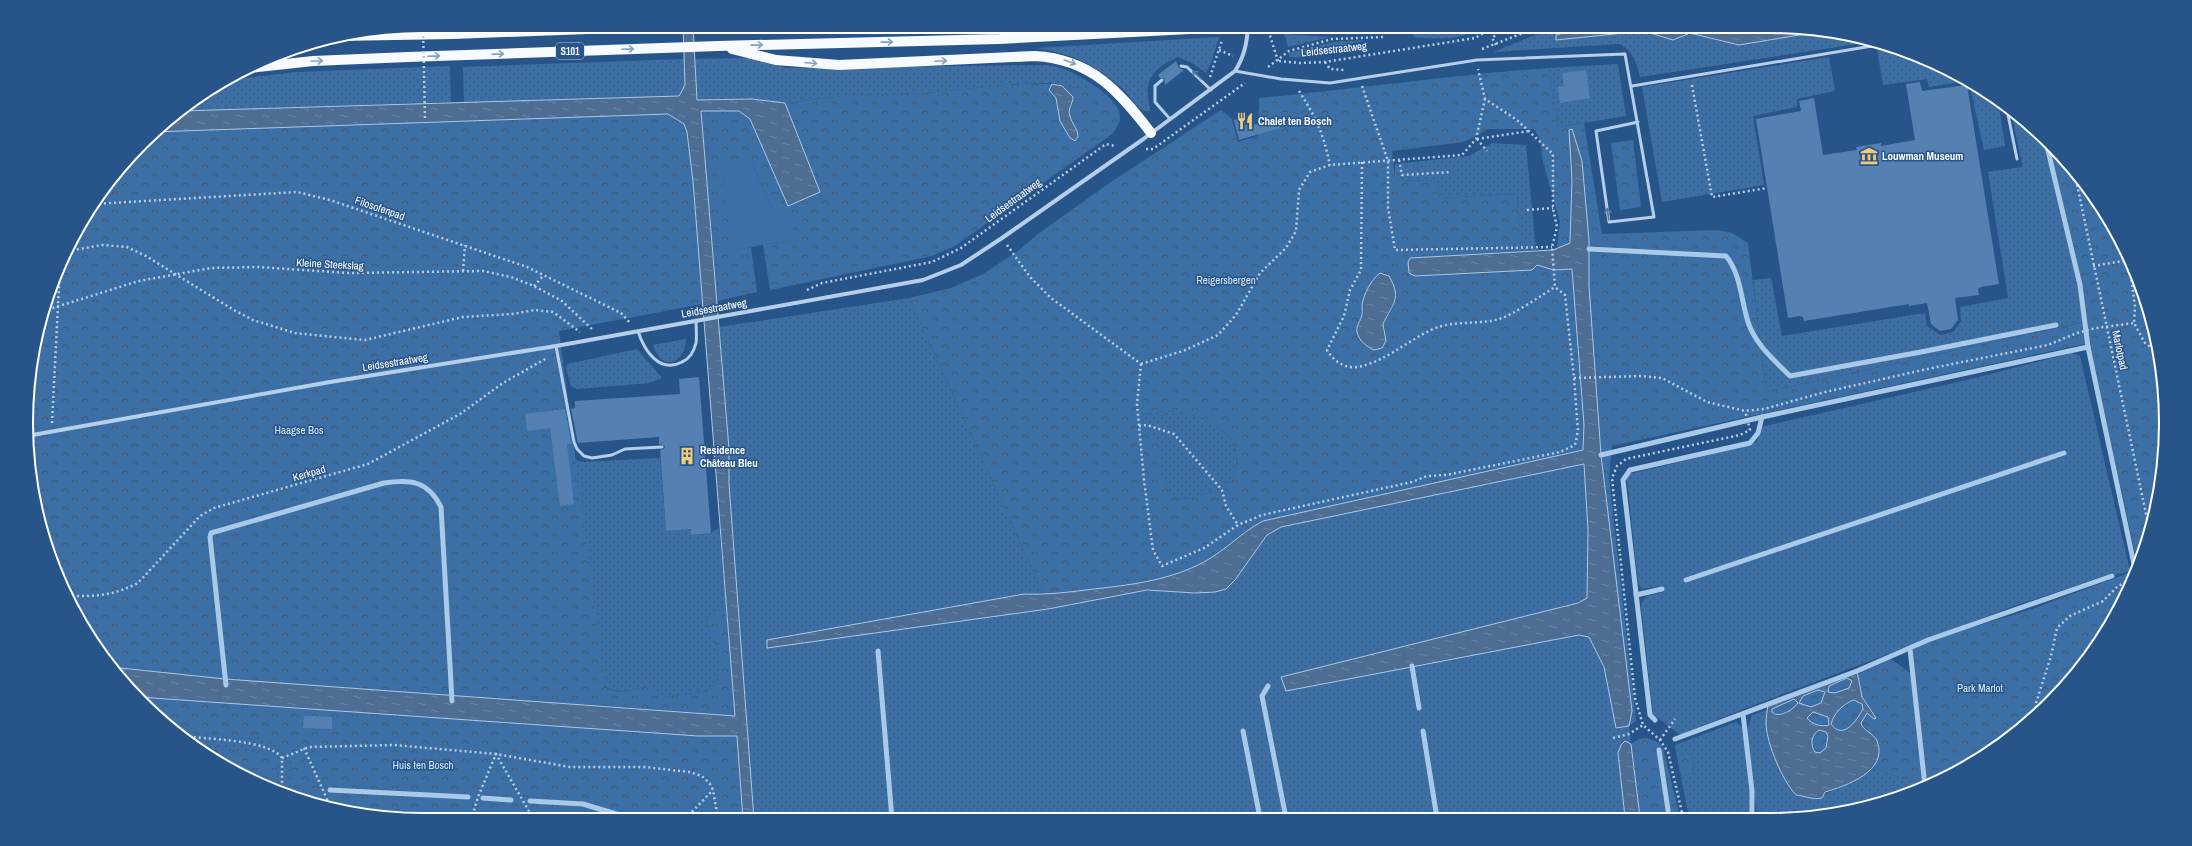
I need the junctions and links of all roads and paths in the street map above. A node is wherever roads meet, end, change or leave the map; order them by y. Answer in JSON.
{"nodes":[{"id":1,"x":423,"y":33,"type":"edge"},
{"id":2,"x":1113,"y":33,"type":"edge"},
{"id":3,"x":1225,"y":33,"type":"edge"},
{"id":4,"x":1248,"y":33,"type":"edge"},
{"id":5,"x":1269,"y":33,"type":"edge"},
{"id":6,"x":1484,"y":33,"type":"edge"},
{"id":7,"x":1497,"y":33,"type":"edge"},
{"id":8,"x":1524,"y":33,"type":"edge"},
{"id":9,"x":1384,"y":37,"type":"dead end"},
{"id":10,"x":718,"y":46,"type":"junction"},
{"id":11,"x":1871,"y":46,"type":"edge"},
{"id":12,"x":1477,"y":60,"type":"junction"},
{"id":13,"x":1278,"y":61,"type":"junction"},
{"id":14,"x":266,"y":66,"type":"edge"},
{"id":15,"x":1180,"y":66,"type":"dead end"},
{"id":16,"x":1235,"y":72,"type":"junction"},
{"id":17,"x":1257,"y":74,"type":"junction"},
{"id":18,"x":1691,"y":77,"type":"junction"},
{"id":19,"x":1359,"y":78,"type":"junction"},
{"id":20,"x":1162,"y":80,"type":"dead end"},
{"id":21,"x":1632,"y":86,"type":"junction"},
{"id":22,"x":1209,"y":88,"type":"junction"},
{"id":23,"x":1299,"y":91,"type":"dead end"},
{"id":24,"x":1485,"y":99,"type":"junction"},
{"id":25,"x":2008,"y":116,"type":"edge"},
{"id":26,"x":425,"y":120,"type":"dead end"},
{"id":27,"x":1170,"y":120,"type":"junction"},
{"id":28,"x":1638,"y":122,"type":"junction"},
{"id":29,"x":1530,"y":131,"type":"junction"},
{"id":30,"x":1151,"y":133,"type":"junction"},
{"id":31,"x":1476,"y":139,"type":"junction"},
{"id":32,"x":1128,"y":149,"type":"junction"},
{"id":33,"x":1487,"y":151,"type":"dead end"},
{"id":34,"x":2017,"y":159,"type":"dead end"},
{"id":35,"x":1399,"y":160,"type":"junction"},
{"id":36,"x":1388,"y":161,"type":"junction"},
{"id":37,"x":1362,"y":162,"type":"junction"},
{"id":38,"x":1330,"y":165,"type":"junction"},
{"id":39,"x":1451,"y":172,"type":"dead end"},
{"id":40,"x":2077,"y":185,"type":"edge"},
{"id":41,"x":1767,"y":188,"type":"dead end"},
{"id":42,"x":101,"y":204,"type":"edge"},
{"id":43,"x":1553,"y":208,"type":"junction"},
{"id":44,"x":1527,"y":210,"type":"dead end"},
{"id":45,"x":1002,"y":238,"type":"junction"},
{"id":46,"x":465,"y":245,"type":"junction"},
{"id":47,"x":1552,"y":247,"type":"junction"},
{"id":48,"x":74,"y":250,"type":"edge"},
{"id":49,"x":2123,"y":261,"type":"edge"},
{"id":50,"x":2093,"y":266,"type":"junction"},
{"id":51,"x":463,"y":271,"type":"junction"},
{"id":52,"x":176,"y":275,"type":"junction"},
{"id":53,"x":544,"y":275,"type":"junction"},
{"id":54,"x":2132,"y":281,"type":"edge"},
{"id":55,"x":59,"y":286,"type":"edge"},
{"id":56,"x":534,"y":286,"type":"junction"},
{"id":57,"x":1555,"y":287,"type":"junction"},
{"id":58,"x":801,"y":292,"type":"dead end"},
{"id":59,"x":57,"y":307,"type":"junction"},
{"id":60,"x":50,"y":309,"type":"edge"},
{"id":61,"x":696,"y":320,"type":"junction"},
{"id":62,"x":2134,"y":323,"type":"junction"},
{"id":63,"x":2106,"y":326,"type":"junction"},
{"id":64,"x":638,"y":331,"type":"junction"},
{"id":65,"x":600,"y":337,"type":"junction"},
{"id":66,"x":590,"y":339,"type":"junction"},
{"id":67,"x":556,"y":346,"type":"junction"},
{"id":68,"x":2152,"y":349,"type":"edge"},
{"id":69,"x":1141,"y":364,"type":"junction"},
{"id":70,"x":1574,"y":378,"type":"junction"},
{"id":71,"x":1745,"y":410,"type":"junction"},
{"id":72,"x":1139,"y":426,"type":"junction"},
{"id":73,"x":51,"y":431,"type":"junction"},
{"id":74,"x":33,"y":435,"type":"edge"},
{"id":75,"x":662,"y":447,"type":"dead end"},
{"id":76,"x":2147,"y":520,"type":"edge"},
{"id":77,"x":1238,"y":525,"type":"junction"},
{"id":78,"x":2124,"y":583,"type":"edge"},
{"id":79,"x":73,"y":595,"type":"edge"},
{"id":80,"x":2036,"y":707,"type":"edge"},
{"id":81,"x":1675,"y":719,"type":"dead end"},
{"id":82,"x":1643,"y":725,"type":"junction"},
{"id":83,"x":193,"y":738,"type":"edge"},
{"id":84,"x":1613,"y":738,"type":"dead end"},
{"id":85,"x":1660,"y":740,"type":"junction"},
{"id":86,"x":304,"y":748,"type":"junction"},
{"id":87,"x":496,"y":754,"type":"junction"},
{"id":88,"x":282,"y":758,"type":"junction"},
{"id":89,"x":282,"y":786,"type":"edge"},
{"id":90,"x":713,"y":790,"type":"junction"},
{"id":91,"x":328,"y":801,"type":"edge"},
{"id":92,"x":473,"y":813,"type":"edge"},
{"id":93,"x":530,"y":813,"type":"edge"},
{"id":94,"x":691,"y":813,"type":"edge"},
{"id":95,"x":717,"y":813,"type":"edge"},
{"id":96,"x":1682,"y":813,"type":"edge"}],
"edges":[{"from":1,"to":26,"type":"path","bridge":true},
{"from":10,"to":2,"type":"main road","number":"S101","one_way":true},
{"from":3,"to":22,"type":"path"},
{"from":4,"to":16,"type":"street","name":"Leidsestraatweg"},
{"from":5,"to":13,"type":"path"},
{"from":6,"to":13,"type":"path","name":"Leidsestraatweg"},
{"from":7,"to":8,"type":"path"},
{"from":9,"to":13,"type":"path"},
{"from":14,"to":10,"type":"main road","number":"S101","one_way":true},
{"from":10,"to":30,"type":"main road","one_way":true},
{"from":11,"to":18,"type":"lane"},
{"from":12,"to":19,"type":"lane"},
{"from":12,"to":21,"type":"lane"},
{"from":12,"to":24,"type":"path"},
{"from":22,"to":15,"type":"lane","one_way":true},
{"from":16,"to":17,"type":"lane"},
{"from":16,"to":22,"type":"street","name":"Leidsestraatweg"},
{"from":17,"to":19,"type":"lane"},
{"from":17,"to":32,"type":"path","name":"Leidsestraatweg"},
{"from":18,"to":21,"type":"lane"},
{"from":18,"to":41,"type":"path"},
{"from":19,"to":36,"type":"path"},
{"from":20,"to":27,"type":"lane"},
{"from":21,"to":28,"type":"lane"},
{"from":22,"to":27,"type":"street","name":"Leidsestraatweg"},
{"from":23,"to":38,"type":"path"},
{"from":24,"to":29,"type":"path"},
{"from":24,"to":31,"type":"path"},
{"from":25,"to":34,"type":"lane"},
{"from":27,"to":30,"type":"street","name":"Leidsestraatweg"},
{"from":28,"to":28,"type":"lane","one_way":true},
{"from":29,"to":31,"type":"path"},
{"from":29,"to":43,"type":"path"},
{"from":30,"to":32,"type":"street","name":"Leidsestraatweg"},
{"from":31,"to":33,"type":"path"},
{"from":31,"to":35,"type":"path"},
{"from":32,"to":45,"type":"street","name":"Leidsestraatweg"},
{"from":32,"to":58,"type":"path","name":"Leidsestraatweg"},
{"from":35,"to":36,"type":"path"},
{"from":35,"to":39,"type":"path"},
{"from":36,"to":37,"type":"path"},
{"from":36,"to":47,"type":"path"},
{"from":37,"to":38,"type":"path"},
{"from":37,"to":57,"type":"path"},
{"from":38,"to":69,"type":"path"},
{"from":40,"to":50,"type":"path","name":"Marlotpad"},
{"from":42,"to":46,"type":"path","name":"Filosofenpad"},
{"from":43,"to":44,"type":"path"},
{"from":43,"to":47,"type":"path"},
{"from":45,"to":61,"type":"street","name":"Leidsestraatweg"},
{"from":45,"to":69,"type":"path"},
{"from":46,"to":51,"type":"path"},
{"from":46,"to":53,"type":"path","name":"Filosofenpad"},
{"from":47,"to":57,"type":"path"},
{"from":48,"to":52,"type":"path"},
{"from":49,"to":50,"type":"path"},
{"from":50,"to":63,"type":"path","name":"Marlotpad"},
{"from":51,"to":52,"type":"path","name":"Kleine Steekslag"},
{"from":51,"to":56,"type":"path","name":"Kleine Steekslag"},
{"from":52,"to":59,"type":"path","name":"Kleine Steekslag"},
{"from":52,"to":66,"type":"path"},
{"from":53,"to":56,"type":"path"},
{"from":53,"to":64,"type":"path","name":"Filosofenpad"},
{"from":54,"to":62,"type":"path"},
{"from":55,"to":59,"type":"path"},
{"from":56,"to":65,"type":"path","name":"Kleine Steekslag"},
{"from":57,"to":70,"type":"path"},
{"from":59,"to":60,"type":"path","name":"Kleine Steekslag"},
{"from":59,"to":73,"type":"path"},
{"from":61,"to":64,"type":"street","name":"Leidsestraatweg"},
{"from":61,"to":64,"type":"lane"},
{"from":62,"to":63,"type":"path"},
{"from":62,"to":68,"type":"path"},
{"from":63,"to":71,"type":"path"},
{"from":63,"to":76,"type":"path","name":"Marlotpad"},
{"from":64,"to":65,"type":"street","name":"Leidsestraatweg"},
{"from":65,"to":66,"type":"street","name":"Leidsestraatweg"},
{"from":66,"to":67,"type":"street","name":"Leidsestraatweg"},
{"from":67,"to":73,"type":"street","name":"Leidsestraatweg"},
{"from":67,"to":75,"type":"lane"},
{"from":67,"to":79,"type":"path","name":"Kerkpad"},
{"from":69,"to":72,"type":"path"},
{"from":70,"to":71,"type":"path"},
{"from":70,"to":77,"type":"path"},
{"from":71,"to":82,"type":"path"},
{"from":72,"to":77,"type":"path"},
{"from":72,"to":77,"type":"path"},
{"from":73,"to":74,"type":"street","name":"Leidsestraatweg"},
{"from":78,"to":80,"type":"path"},
{"from":81,"to":85,"type":"path"},
{"from":82,"to":84,"type":"path"},
{"from":82,"to":85,"type":"path"},
{"from":83,"to":88,"type":"path"},
{"from":85,"to":96,"type":"path"},
{"from":86,"to":87,"type":"path"},
{"from":86,"to":88,"type":"path"},
{"from":86,"to":91,"type":"path"},
{"from":87,"to":90,"type":"path"},
{"from":87,"to":92,"type":"path"},
{"from":87,"to":93,"type":"path"},
{"from":88,"to":89,"type":"path"},
{"from":90,"to":94,"type":"path"},
{"from":90,"to":95,"type":"path"}]}
